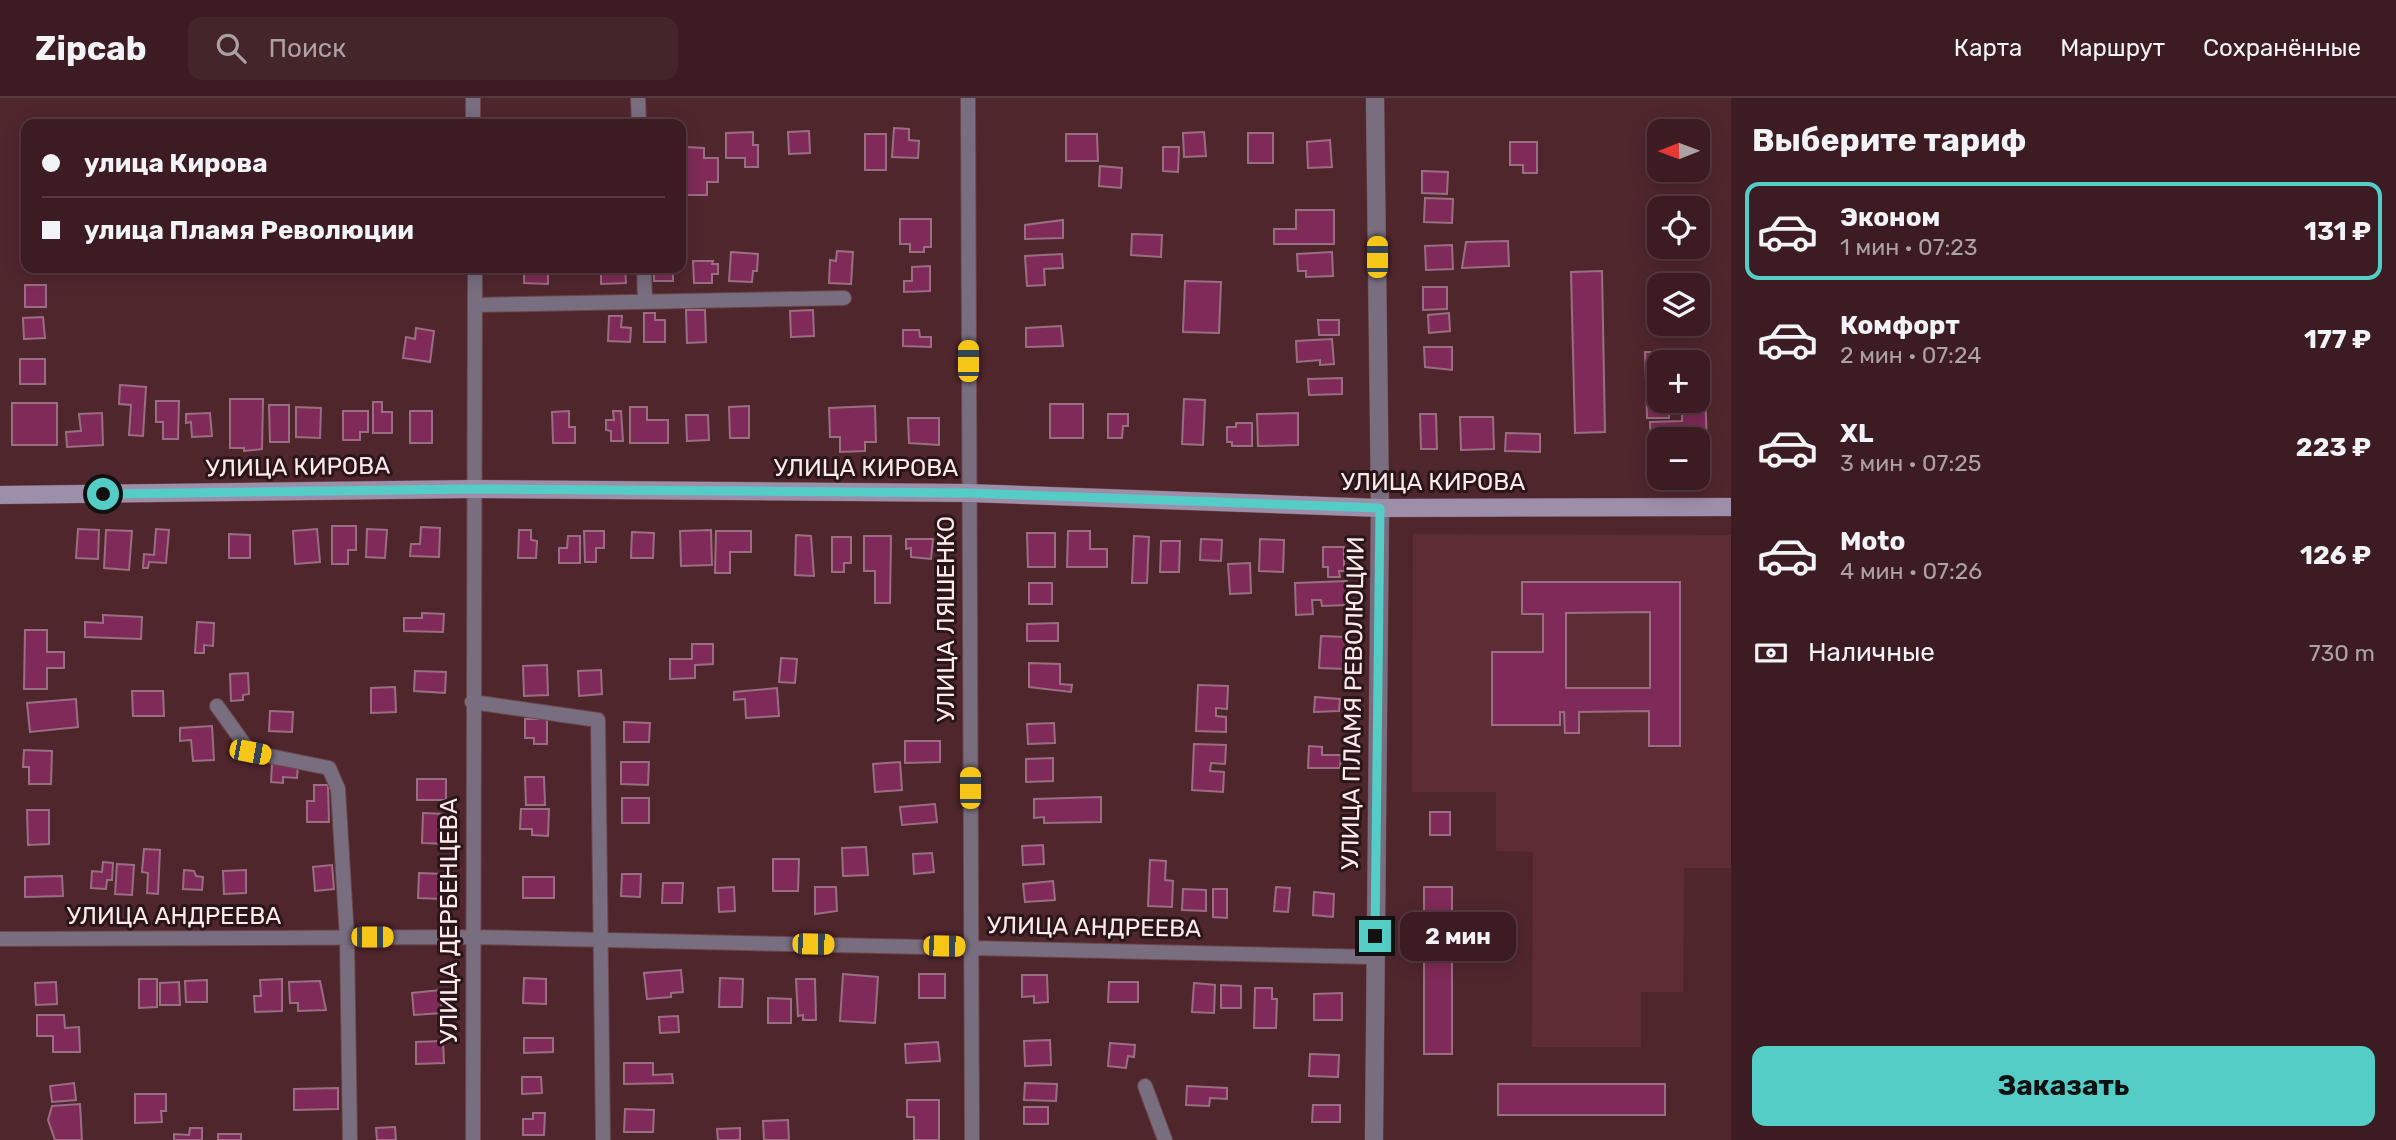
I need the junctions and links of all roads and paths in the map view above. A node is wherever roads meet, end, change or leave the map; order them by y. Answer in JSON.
{"nodes":[{"id":1,"x":473,"y":98,"type":"edge"},
{"id":2,"x":638,"y":98,"type":"edge"},
{"id":3,"x":968,"y":98,"type":"edge"},
{"id":4,"x":1375,"y":98,"type":"edge"},
{"id":5,"x":473,"y":119,"type":"edge"},
{"id":6,"x":639,"y":119,"type":"edge"},
{"id":7,"x":475,"y":273,"type":"edge"},
{"id":8,"x":644,"y":273,"type":"edge"},
{"id":9,"x":844,"y":298,"type":"dead end"},
{"id":10,"x":645,"y":302,"type":"junction"},
{"id":11,"x":475,"y":305,"type":"junction"},
{"id":12,"x":472,"y":489,"type":"junction"},
{"id":13,"x":968,"y":493,"type":"junction"},
{"id":14,"x":0,"y":495,"type":"edge"},
{"id":15,"x":1731,"y":507,"type":"edge"},
{"id":16,"x":1380,"y":508,"type":"junction"},
{"id":17,"x":472,"y":702,"type":"junction"},
{"id":18,"x":217,"y":706,"type":"dead end"},
{"id":19,"x":472,"y":937,"type":"junction"},
{"id":20,"x":347,"y":938,"type":"junction"},
{"id":21,"x":0,"y":939,"type":"edge"},
{"id":22,"x":602,"y":940,"type":"junction"},
{"id":23,"x":971,"y":947,"type":"junction"},
{"id":24,"x":1375,"y":957,"type":"junction"},
{"id":25,"x":1145,"y":1086,"type":"dead end"},
{"id":26,"x":603,"y":1139,"type":"edge"},
{"id":27,"x":350,"y":1140,"type":"edge"},
{"id":28,"x":473,"y":1140,"type":"edge"},
{"id":29,"x":972,"y":1140,"type":"edge"},
{"id":30,"x":1165,"y":1140,"type":"edge"},
{"id":31,"x":1374,"y":1140,"type":"edge"}],
"edges":[{"from":1,"to":5,"type":"street"},
{"from":2,"to":6,"type":"street"},
{"from":3,"to":13,"type":"street","name":"УЛИЦА ЛЯШЕНКО"},
{"from":4,"to":16,"type":"street","name":"УЛИЦА ПЛАМЯ РЕВОЛЮЦИИ"},
{"from":7,"to":11,"type":"street","name":"УЛИЦА ДЕРБЕНЦЕВА"},
{"from":8,"to":10,"type":"street"},
{"from":9,"to":10,"type":"street"},
{"from":10,"to":11,"type":"street"},
{"from":11,"to":12,"type":"street","name":"УЛИЦА ДЕРБЕНЦЕВА"},
{"from":12,"to":13,"type":"main road","name":"УЛИЦА КИРОВА"},
{"from":12,"to":14,"type":"main road","name":"УЛИЦА КИРОВА"},
{"from":12,"to":17,"type":"street","name":"УЛИЦА ДЕРБЕНЦЕВА"},
{"from":13,"to":16,"type":"main road","name":"УЛИЦА КИРОВА"},
{"from":13,"to":23,"type":"street","name":"УЛИЦА ЛЯШЕНКО"},
{"from":15,"to":16,"type":"main road","name":"УЛИЦА КИРОВА"},
{"from":16,"to":24,"type":"street","name":"УЛИЦА ПЛАМЯ РЕВОЛЮЦИИ"},
{"from":17,"to":19,"type":"street","name":"УЛИЦА ДЕРБЕНЦЕВА"},
{"from":17,"to":22,"type":"street"},
{"from":18,"to":20,"type":"street"},
{"from":19,"to":20,"type":"street","name":"УЛИЦА АНДРЕЕВА"},
{"from":19,"to":22,"type":"street","name":"УЛИЦА АНДРЕЕВА"},
{"from":19,"to":28,"type":"street","name":"УЛИЦА ДЕРБЕНЦЕВА"},
{"from":20,"to":21,"type":"street","name":"УЛИЦА АНДРЕЕВА"},
{"from":20,"to":27,"type":"street"},
{"from":22,"to":23,"type":"street","name":"УЛИЦА АНДРЕЕВА"},
{"from":22,"to":26,"type":"street"},
{"from":23,"to":24,"type":"street","name":"УЛИЦА АНДРЕЕВА"},
{"from":23,"to":29,"type":"street","name":"УЛИЦА ЛЯШЕНКО"},
{"from":24,"to":31,"type":"street","name":"УЛИЦА ПЛАМЯ РЕВОЛЮЦИИ"},
{"from":25,"to":30,"type":"street"}]}
